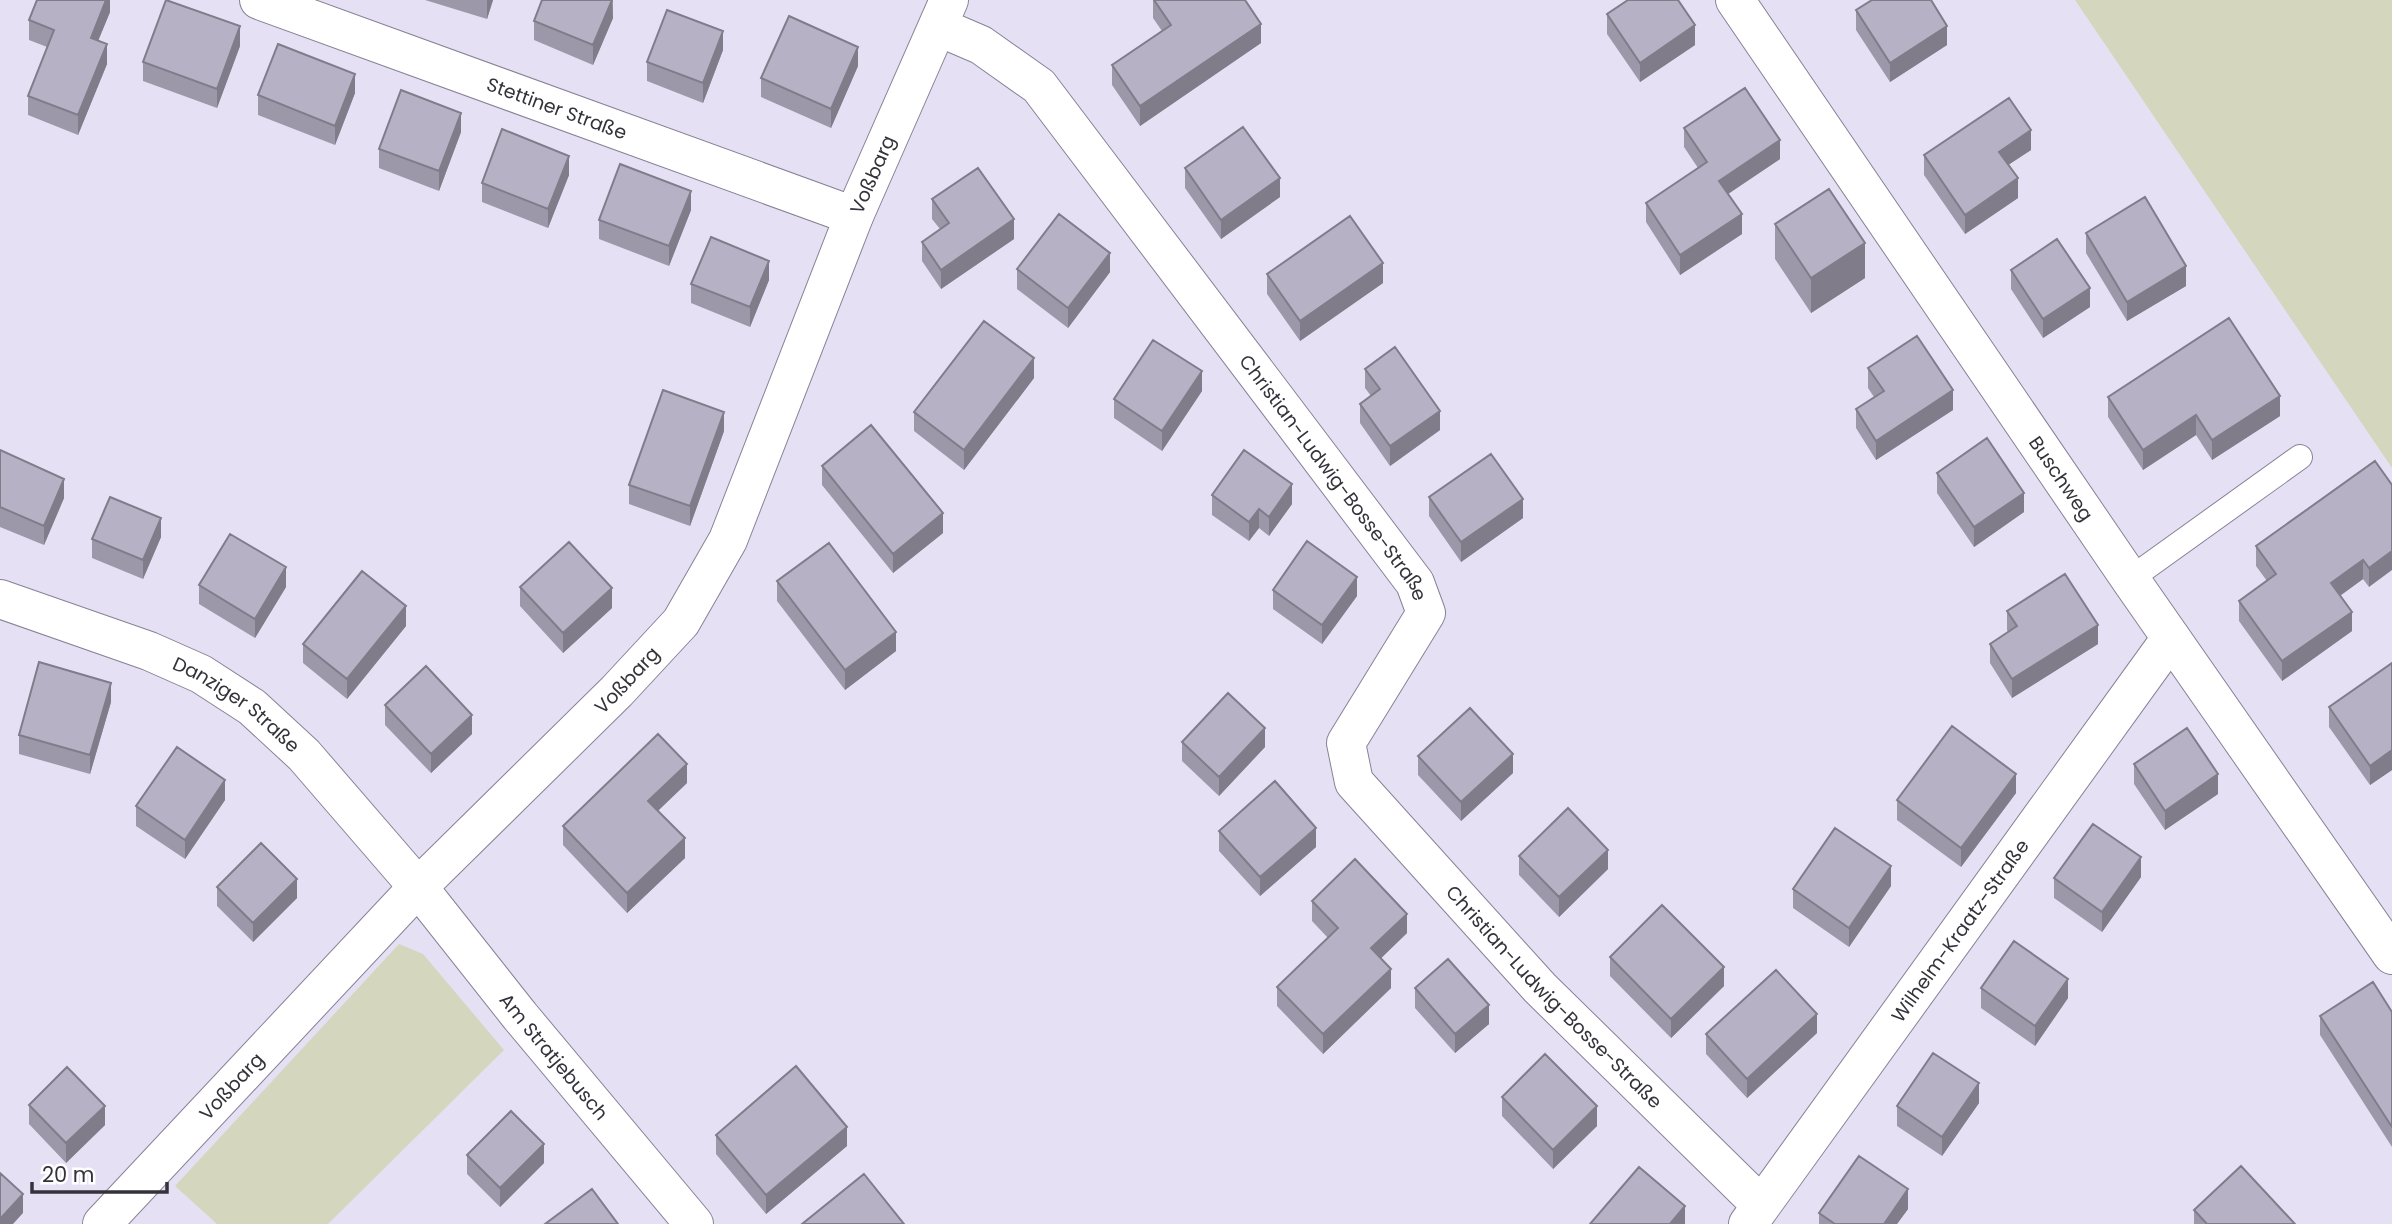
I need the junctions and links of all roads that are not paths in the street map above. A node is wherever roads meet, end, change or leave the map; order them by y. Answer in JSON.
{"nodes":[{"id":1,"x":259,"y":0,"type":"edge"},
{"id":2,"x":1735,"y":0,"type":"edge"},
{"id":3,"x":944,"y":13,"type":"edge"},
{"id":4,"x":854,"y":216,"type":"junction"},
{"id":5,"x":2300,"y":457,"type":"dead end"},
{"id":6,"x":2130,"y":579,"type":"junction"},
{"id":7,"x":0,"y":599,"type":"edge"},
{"id":8,"x":2171,"y":638,"type":"junction"},
{"id":9,"x":418,"y":887,"type":"junction"},
{"id":10,"x":2392,"y":955,"type":"edge"},
{"id":11,"x":1755,"y":1214,"type":"edge"},
{"id":12,"x":102,"y":1224,"type":"edge"},
{"id":13,"x":694,"y":1224,"type":"edge"}],
"edges":[{"from":1,"to":4,"type":"street","name":"Stettiner Straße"},
{"from":2,"to":6,"type":"street","name":"Buschweg"},
{"from":3,"to":4,"type":"street","name":"Voßbarg"},
{"from":3,"to":11,"type":"street","name":"Christian-Ludwig-Bosse-Straße"},
{"from":4,"to":9,"type":"street","name":"Voßbarg"},
{"from":5,"to":6,"type":"lane"},
{"from":6,"to":8,"type":"street","name":"Buschweg"},
{"from":7,"to":9,"type":"street","name":"Danziger Straße"},
{"from":8,"to":10,"type":"street","name":"Buschweg"},
{"from":8,"to":11,"type":"street","name":"Wilhelm-Kraatz-Straße"},
{"from":9,"to":12,"type":"street","name":"Voßbarg"},
{"from":9,"to":13,"type":"street","name":"Am Stratjebusch"}]}
